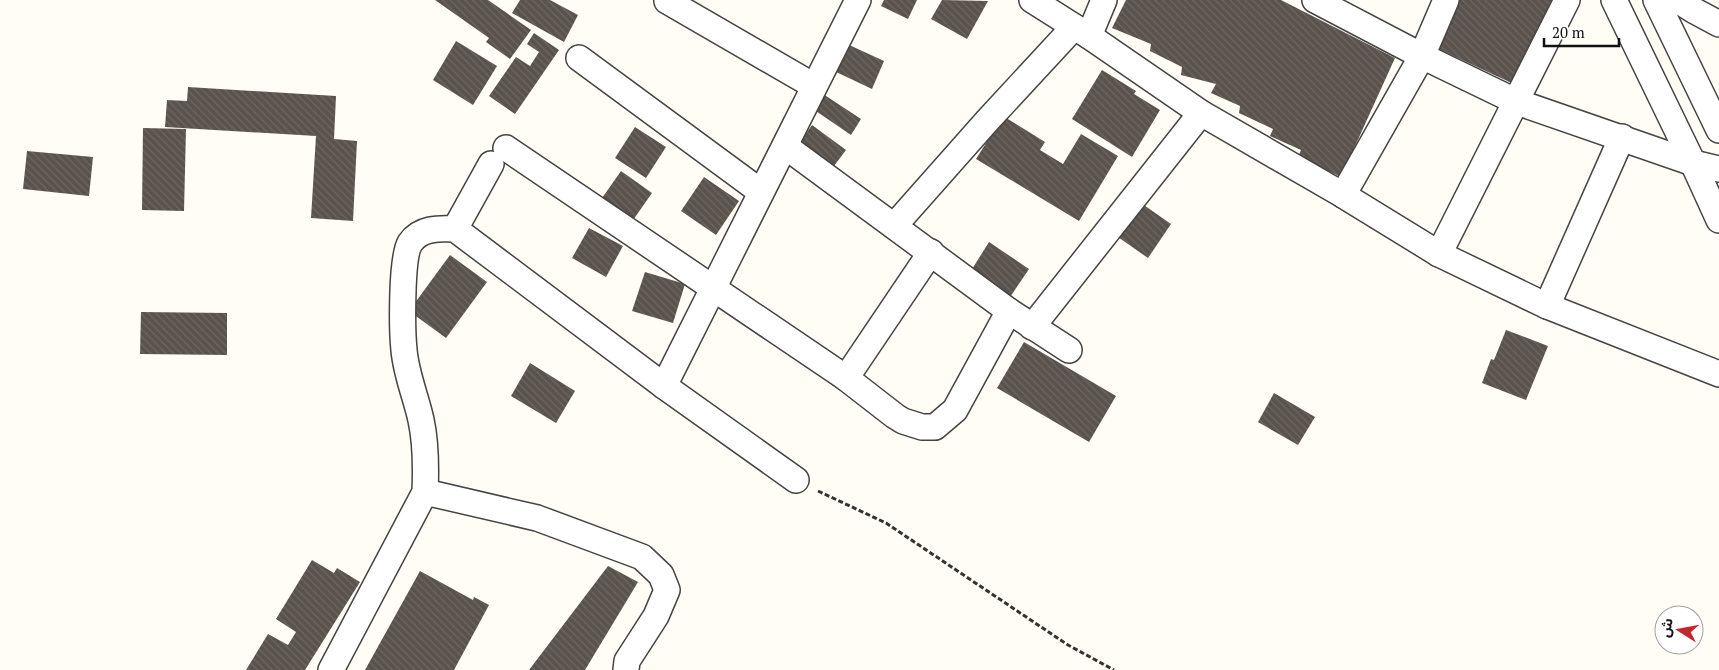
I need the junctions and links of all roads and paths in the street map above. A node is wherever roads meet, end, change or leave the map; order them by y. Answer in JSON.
{"nodes":[{"id":1,"x":857,"y":0,"type":"edge"},
{"id":2,"x":1032,"y":0,"type":"edge"},
{"id":3,"x":1104,"y":0,"type":"edge"},
{"id":4,"x":1315,"y":0,"type":"edge"},
{"id":5,"x":1446,"y":0,"type":"edge"},
{"id":6,"x":1567,"y":0,"type":"edge"},
{"id":7,"x":1614,"y":0,"type":"edge"},
{"id":8,"x":1656,"y":0,"type":"edge"},
{"id":9,"x":667,"y":1,"type":"dead end"},
{"id":10,"x":1689,"y":3,"type":"edge"},
{"id":11,"x":1719,"y":24,"type":"edge"},
{"id":12,"x":1082,"y":31,"type":"junction"},
{"id":13,"x":1422,"y":56,"type":"junction"},
{"id":14,"x":580,"y":58,"type":"dead end"},
{"id":15,"x":814,"y":86,"type":"junction"},
{"id":16,"x":1517,"y":102,"type":"junction"},
{"id":17,"x":1201,"y":113,"type":"junction"},
{"id":18,"x":1719,"y":130,"type":"edge"},
{"id":19,"x":1622,"y":137,"type":"junction"},
{"id":20,"x":785,"y":146,"type":"junction"},
{"id":21,"x":1693,"y":163,"type":"junction"},
{"id":22,"x":1719,"y":170,"type":"edge"},
{"id":23,"x":761,"y":192,"type":"junction"},
{"id":24,"x":1343,"y":195,"type":"junction"},
{"id":25,"x":1719,"y":220,"type":"edge"},
{"id":26,"x":894,"y":226,"type":"junction"},
{"id":27,"x":455,"y":229,"type":"junction"},
{"id":28,"x":931,"y":252,"type":"junction"},
{"id":29,"x":1439,"y":254,"type":"junction"},
{"id":30,"x":712,"y":289,"type":"junction"},
{"id":31,"x":1547,"y":306,"type":"junction"},
{"id":32,"x":1009,"y":311,"type":"junction"},
{"id":33,"x":1032,"y":327,"type":"junction"},
{"id":34,"x":1069,"y":350,"type":"dead end"},
{"id":35,"x":1719,"y":374,"type":"edge"},
{"id":36,"x":846,"y":378,"type":"junction"},
{"id":37,"x":664,"y":386,"type":"junction"},
{"id":38,"x":796,"y":480,"type":"joint"},
{"id":39,"x":425,"y":492,"type":"junction"},
{"id":40,"x":331,"y":670,"type":"edge"},
{"id":41,"x":626,"y":670,"type":"edge"},
{"id":42,"x":1114,"y":670,"type":"edge"}],
"edges":[{"from":1,"to":15,"type":"street"},
{"from":2,"to":12,"type":"street"},
{"from":3,"to":12,"type":"street"},
{"from":4,"to":13,"type":"street"},
{"from":5,"to":13,"type":"street"},
{"from":6,"to":16,"type":"street"},
{"from":7,"to":21,"type":"street"},
{"from":8,"to":18,"type":"street"},
{"from":9,"to":15,"type":"street"},
{"from":10,"to":11,"type":"street"},
{"from":12,"to":17,"type":"street"},
{"from":12,"to":26,"type":"street"},
{"from":13,"to":16,"type":"street"},
{"from":13,"to":24,"type":"street"},
{"from":14,"to":23,"type":"street"},
{"from":15,"to":20,"type":"street"},
{"from":16,"to":19,"type":"street"},
{"from":16,"to":29,"type":"street"},
{"from":17,"to":24,"type":"street"},
{"from":17,"to":33,"type":"street"},
{"from":19,"to":21,"type":"street"},
{"from":19,"to":31,"type":"street"},
{"from":20,"to":23,"type":"street"},
{"from":20,"to":26,"type":"street"},
{"from":21,"to":22,"type":"street"},
{"from":21,"to":25,"type":"street"},
{"from":23,"to":30,"type":"street"},
{"from":24,"to":29,"type":"street"},
{"from":26,"to":28,"type":"street"},
{"from":27,"to":30,"type":"street"},
{"from":27,"to":37,"type":"street"},
{"from":27,"to":39,"type":"street"},
{"from":28,"to":32,"type":"street"},
{"from":28,"to":36,"type":"street"},
{"from":29,"to":31,"type":"street"},
{"from":30,"to":36,"type":"street"},
{"from":30,"to":37,"type":"street"},
{"from":31,"to":35,"type":"street"},
{"from":32,"to":33,"type":"street"},
{"from":32,"to":36,"type":"street"},
{"from":33,"to":34,"type":"street"},
{"from":37,"to":38,"type":"street"},
{"from":38,"to":42,"type":"path"},
{"from":39,"to":40,"type":"street"},
{"from":39,"to":41,"type":"street"}]}
